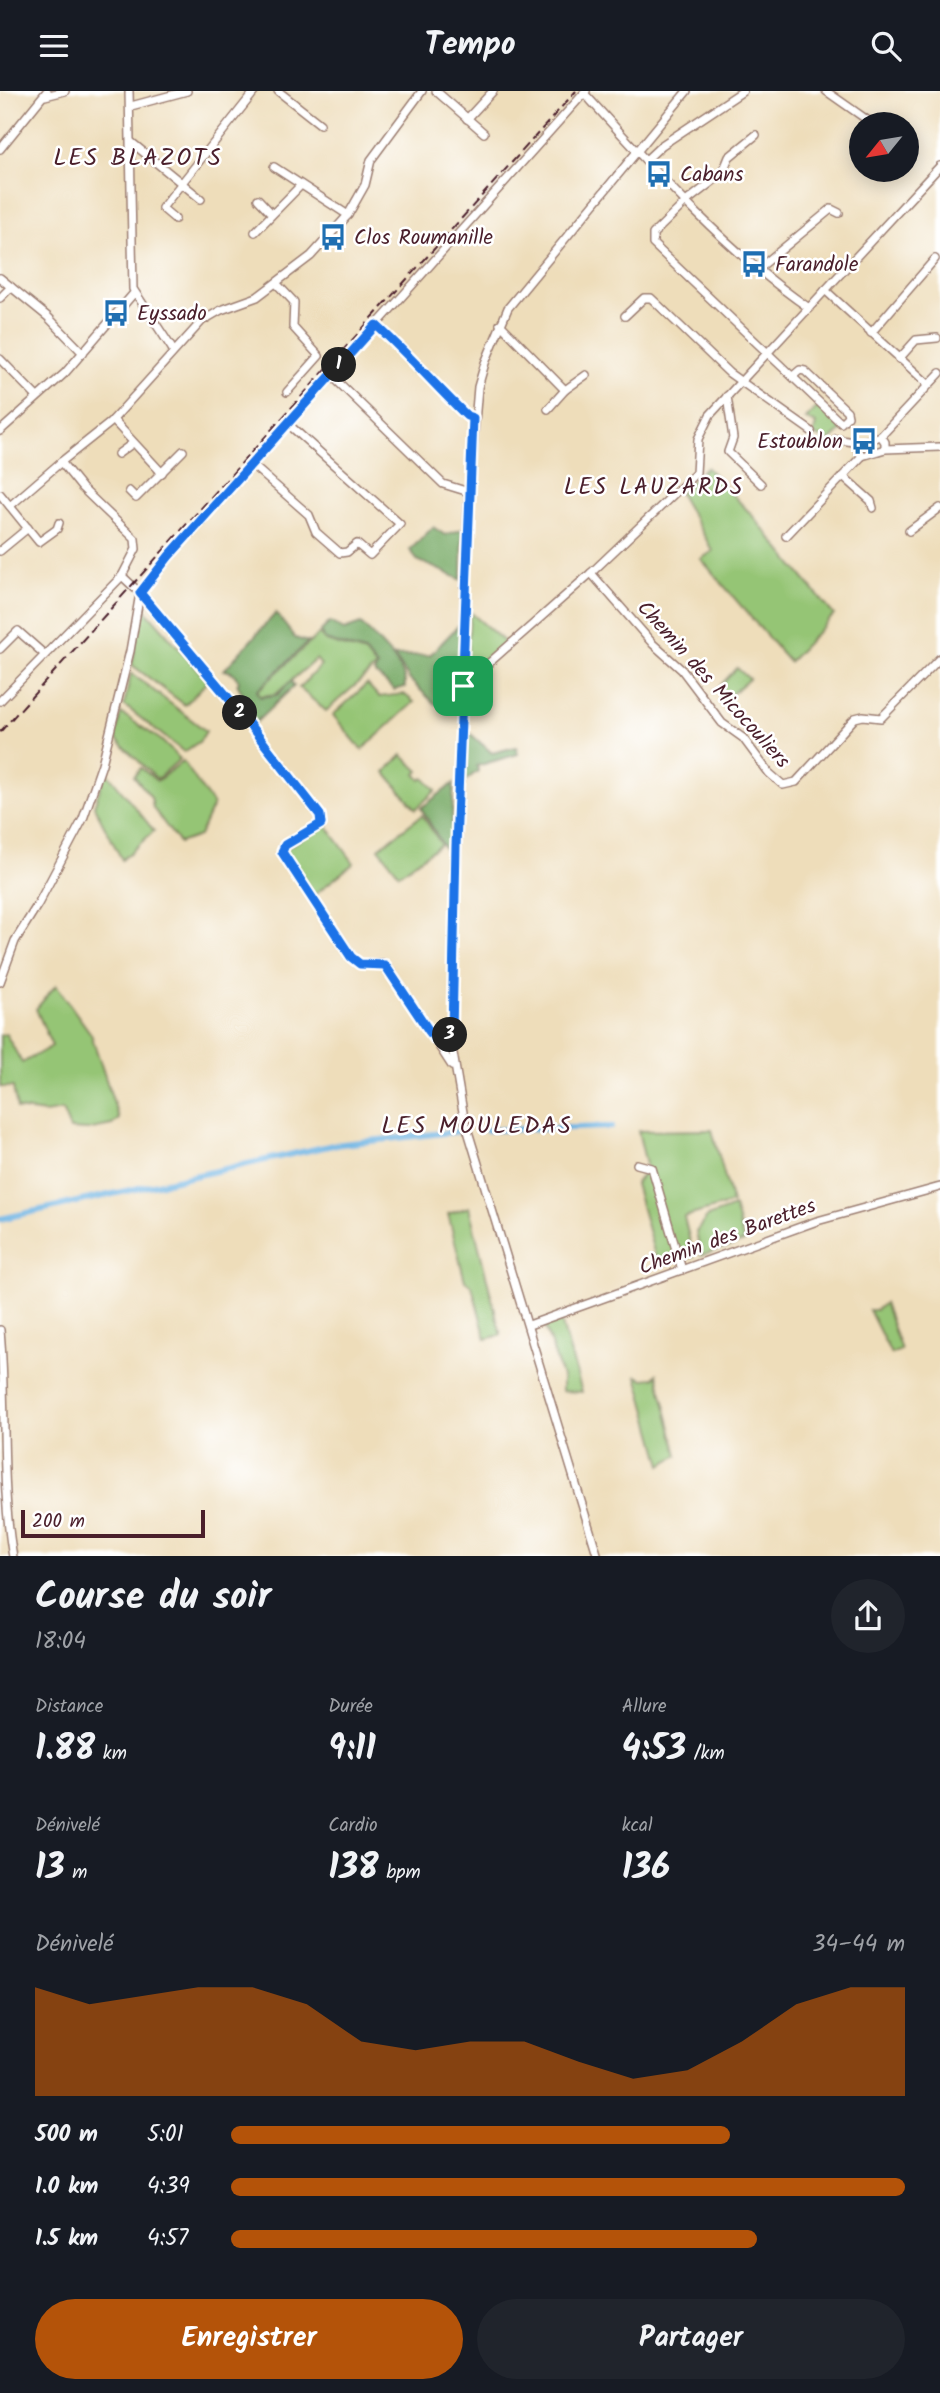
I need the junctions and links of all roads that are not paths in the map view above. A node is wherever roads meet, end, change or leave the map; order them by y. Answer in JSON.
{"nodes":[{"id":1,"x":65,"y":91,"type":"edge"},
{"id":2,"x":129,"y":91,"type":"edge"},
{"id":3,"x":187,"y":91,"type":"edge"},
{"id":4,"x":255,"y":91,"type":"edge"},
{"id":5,"x":278,"y":91,"type":"edge"},
{"id":6,"x":422,"y":91,"type":"edge"},
{"id":7,"x":436,"y":91,"type":"edge"},
{"id":8,"x":493,"y":91,"type":"edge"},
{"id":9,"x":687,"y":91,"type":"edge"},
{"id":10,"x":743,"y":91,"type":"edge"},
{"id":11,"x":826,"y":91,"type":"edge"},
{"id":12,"x":585,"y":92,"type":"edge"},
{"id":13,"x":45,"y":93,"type":"edge"},
{"id":14,"x":131,"y":106,"type":"junction"},
{"id":15,"x":856,"y":112,"type":"edge"},
{"id":16,"x":467,"y":119,"type":"junction"},
{"id":17,"x":320,"y":124,"type":"dead end"},
{"id":18,"x":484,"y":133,"type":"dead end"},
{"id":19,"x":756,"y":135,"type":"dead end"},
{"id":20,"x":131,"y":142,"type":"junction"},
{"id":21,"x":0,"y":149,"type":"edge"},
{"id":22,"x":638,"y":152,"type":"junction"},
{"id":23,"x":646,"y":160,"type":"junction"},
{"id":24,"x":940,"y":166,"type":"edge"},
{"id":25,"x":274,"y":167,"type":"dead end"},
{"id":26,"x":181,"y":183,"type":"junction"},
{"id":27,"x":302,"y":185,"type":"junction"},
{"id":28,"x":201,"y":199,"type":"dead end"},
{"id":29,"x":258,"y":199,"type":"dead end"},
{"id":30,"x":687,"y":201,"type":"junction"},
{"id":31,"x":839,"y":213,"type":"dead end"},
{"id":32,"x":272,"y":214,"type":"junction"},
{"id":33,"x":348,"y":215,"type":"junction"},
{"id":34,"x":175,"y":219,"type":"dead end"},
{"id":35,"x":255,"y":232,"type":"dead end"},
{"id":36,"x":935,"y":259,"type":"dead end"},
{"id":37,"x":758,"y":269,"type":"junction"},
{"id":38,"x":0,"y":278,"type":"edge"},
{"id":39,"x":277,"y":284,"type":"junction"},
{"id":40,"x":12,"y":288,"type":"junction"},
{"id":41,"x":825,"y":290,"type":"junction"},
{"id":42,"x":134,"y":293,"type":"junction"},
{"id":43,"x":0,"y":298,"type":"edge"},
{"id":44,"x":809,"y":307,"type":"junction"},
{"id":45,"x":625,"y":316,"type":"dead end"},
{"id":46,"x":500,"y":324,"type":"junction"},
{"id":47,"x":376,"y":325,"type":"junction"},
{"id":48,"x":871,"y":333,"type":"junction"},
{"id":49,"x":937,"y":338,"type":"dead end"},
{"id":50,"x":173,"y":349,"type":"junction"},
{"id":51,"x":768,"y":352,"type":"junction"},
{"id":52,"x":83,"y":353,"type":"junction"},
{"id":53,"x":0,"y":359,"type":"edge"},
{"id":54,"x":899,"y":359,"type":"junction"},
{"id":55,"x":940,"y":373,"type":"edge"},
{"id":56,"x":331,"y":375,"type":"junction"},
{"id":57,"x":586,"y":375,"type":"dead end"},
{"id":58,"x":793,"y":376,"type":"junction"},
{"id":59,"x":741,"y":381,"type":"junction"},
{"id":60,"x":928,"y":384,"type":"junction"},
{"id":61,"x":565,"y":390,"type":"junction"},
{"id":62,"x":287,"y":393,"type":"dead end"},
{"id":63,"x":727,"y":396,"type":"junction"},
{"id":64,"x":37,"y":397,"type":"junction"},
{"id":65,"x":548,"y":409,"type":"dead end"},
{"id":66,"x":473,"y":418,"type":"junction"},
{"id":67,"x":113,"y":420,"type":"junction"},
{"id":68,"x":288,"y":423,"type":"junction"},
{"id":69,"x":0,"y":431,"type":"edge"},
{"id":70,"x":811,"y":431,"type":"dead end"},
{"id":71,"x":881,"y":436,"type":"junction"},
{"id":72,"x":836,"y":439,"type":"dead end"},
{"id":73,"x":133,"y":443,"type":"junction"},
{"id":74,"x":859,"y":443,"type":"junction"},
{"id":75,"x":940,"y":447,"type":"edge"},
{"id":76,"x":885,"y":449,"type":"junction"},
{"id":77,"x":183,"y":451,"type":"dead end"},
{"id":78,"x":118,"y":454,"type":"dead end"},
{"id":79,"x":862,"y":456,"type":"junction"},
{"id":80,"x":61,"y":462,"type":"junction"},
{"id":81,"x":251,"y":464,"type":"junction"},
{"id":82,"x":162,"y":473,"type":"junction"},
{"id":83,"x":843,"y":476,"type":"junction"},
{"id":84,"x":761,"y":484,"type":"dead end"},
{"id":85,"x":129,"y":491,"type":"dead end"},
{"id":86,"x":469,"y":492,"type":"junction"},
{"id":87,"x":0,"y":494,"type":"edge"},
{"id":88,"x":10,"y":506,"type":"junction"},
{"id":89,"x":940,"y":508,"type":"edge"},
{"id":90,"x":873,"y":509,"type":"dead end"},
{"id":91,"x":59,"y":523,"type":"dead end"},
{"id":92,"x":28,"y":528,"type":"junction"},
{"id":93,"x":909,"y":531,"type":"dead end"},
{"id":94,"x":786,"y":536,"type":"dead end"},
{"id":95,"x":0,"y":551,"type":"edge"},
{"id":96,"x":591,"y":573,"type":"junction"},
{"id":97,"x":121,"y":576,"type":"junction"},
{"id":98,"x":140,"y":593,"type":"junction"},
{"id":99,"x":0,"y":649,"type":"edge"},
{"id":100,"x":44,"y":653,"type":"junction"},
{"id":101,"x":940,"y":658,"type":"edge"},
{"id":102,"x":463,"y":686,"type":"junction"},
{"id":103,"x":0,"y":701,"type":"edge"},
{"id":104,"x":0,"y":982,"type":"edge"},
{"id":105,"x":452,"y":1033,"type":"junction"},
{"id":106,"x":436,"y":1040,"type":"junction"},
{"id":107,"x":456,"y":1073,"type":"junction"},
{"id":108,"x":637,"y":1164,"type":"dead end"},
{"id":109,"x":940,"y":1187,"type":"edge"},
{"id":110,"x":682,"y":1270,"type":"junction"},
{"id":111,"x":528,"y":1325,"type":"junction"},
{"id":112,"x":0,"y":1330,"type":"edge"},
{"id":113,"x":13,"y":1556,"type":"edge"},
{"id":114,"x":598,"y":1556,"type":"edge"}],
"edges":[{"from":1,"to":13,"type":"street"},
{"from":2,"to":14,"type":"street"},
{"from":3,"to":14,"type":"street"},
{"from":4,"to":26,"type":"street"},
{"from":5,"to":17,"type":"street"},
{"from":6,"to":33,"type":"street"},
{"from":7,"to":16,"type":"street"},
{"from":8,"to":16,"type":"street"},
{"from":9,"to":22,"type":"street"},
{"from":10,"to":23,"type":"street"},
{"from":11,"to":15,"type":"street"},
{"from":12,"to":22,"type":"street"},
{"from":12,"to":47,"type":"street"},
{"from":13,"to":21,"type":"street"},
{"from":14,"to":20,"type":"street"},
{"from":16,"to":18,"type":"street"},
{"from":19,"to":30,"type":"street"},
{"from":20,"to":26,"type":"street"},
{"from":20,"to":42,"type":"street"},
{"from":22,"to":23,"type":"street"},
{"from":22,"to":46,"type":"street"},
{"from":23,"to":30,"type":"street"},
{"from":24,"to":41,"type":"street"},
{"from":25,"to":27,"type":"street"},
{"from":26,"to":28,"type":"street"},
{"from":26,"to":34,"type":"street"},
{"from":27,"to":32,"type":"street"},
{"from":27,"to":33,"type":"street"},
{"from":29,"to":32,"type":"street"},
{"from":30,"to":37,"type":"street"},
{"from":30,"to":51,"type":"street"},
{"from":31,"to":37,"type":"street"},
{"from":32,"to":35,"type":"street"},
{"from":33,"to":39,"type":"street"},
{"from":36,"to":48,"type":"street"},
{"from":37,"to":44,"type":"street"},
{"from":38,"to":40,"type":"street"},
{"from":39,"to":50,"type":"street"},
{"from":39,"to":62,"type":"street"},
{"from":40,"to":43,"type":"street"},
{"from":40,"to":52,"type":"street"},
{"from":41,"to":44,"type":"street"},
{"from":41,"to":48,"type":"street"},
{"from":42,"to":50,"type":"street"},
{"from":42,"to":52,"type":"street"},
{"from":44,"to":51,"type":"street"},
{"from":45,"to":59,"type":"street"},
{"from":46,"to":61,"type":"street"},
{"from":46,"to":66,"type":"street"},
{"from":47,"to":56,"type":"street"},
{"from":47,"to":66,"type":"street"},
{"from":48,"to":54,"type":"street"},
{"from":49,"to":54,"type":"street"},
{"from":50,"to":67,"type":"street"},
{"from":51,"to":58,"type":"street"},
{"from":51,"to":59,"type":"street"},
{"from":52,"to":64,"type":"street"},
{"from":53,"to":64,"type":"street"},
{"from":54,"to":60,"type":"street"},
{"from":55,"to":60,"type":"street"},
{"from":56,"to":68,"type":"street"},
{"from":56,"to":86,"type":"street"},
{"from":57,"to":61,"type":"street"},
{"from":58,"to":58,"type":"street"},
{"from":59,"to":63,"type":"street"},
{"from":59,"to":70,"type":"street"},
{"from":60,"to":71,"type":"street"},
{"from":61,"to":65,"type":"street"},
{"from":63,"to":84,"type":"street"},
{"from":63,"to":96,"type":"street"},
{"from":64,"to":69,"type":"street"},
{"from":66,"to":86,"type":"street"},
{"from":67,"to":73,"type":"street"},
{"from":67,"to":80,"type":"street"},
{"from":68,"to":81,"type":"street"},
{"from":68,"to":81,"type":"street"},
{"from":71,"to":74,"type":"street"},
{"from":71,"to":76,"type":"street"},
{"from":72,"to":74,"type":"street"},
{"from":73,"to":78,"type":"street"},
{"from":73,"to":82,"type":"street"},
{"from":74,"to":79,"type":"street"},
{"from":75,"to":76,"type":"street"},
{"from":76,"to":79,"type":"street"},
{"from":77,"to":82,"type":"street"},
{"from":79,"to":83,"type":"street"},
{"from":80,"to":88,"type":"street"},
{"from":80,"to":97,"type":"street"},
{"from":81,"to":98,"type":"street"},
{"from":82,"to":85,"type":"street"},
{"from":83,"to":90,"type":"street"},
{"from":83,"to":94,"type":"street"},
{"from":86,"to":102,"type":"street"},
{"from":87,"to":88,"type":"street"},
{"from":88,"to":92,"type":"street"},
{"from":89,"to":93,"type":"street"},
{"from":91,"to":92,"type":"street"},
{"from":92,"to":95,"type":"street"},
{"from":96,"to":101,"type":"street","name":"Chemin des Micocouliers"},
{"from":96,"to":102,"type":"street"},
{"from":97,"to":98,"type":"street"},
{"from":97,"to":100,"type":"street"},
{"from":98,"to":104,"type":"street"},
{"from":98,"to":106,"type":"street"},
{"from":99,"to":100,"type":"street"},
{"from":100,"to":103,"type":"street"},
{"from":102,"to":105,"type":"street"},
{"from":105,"to":106,"type":"street"},
{"from":105,"to":107,"type":"street"},
{"from":106,"to":107,"type":"street"},
{"from":107,"to":111,"type":"street"},
{"from":108,"to":110,"type":"street"},
{"from":109,"to":110,"type":"street","name":"Chemin des Barettes"},
{"from":110,"to":111,"type":"street","name":"Chemin des Barettes"},
{"from":111,"to":114,"type":"street"},
{"from":112,"to":113,"type":"street"}]}
